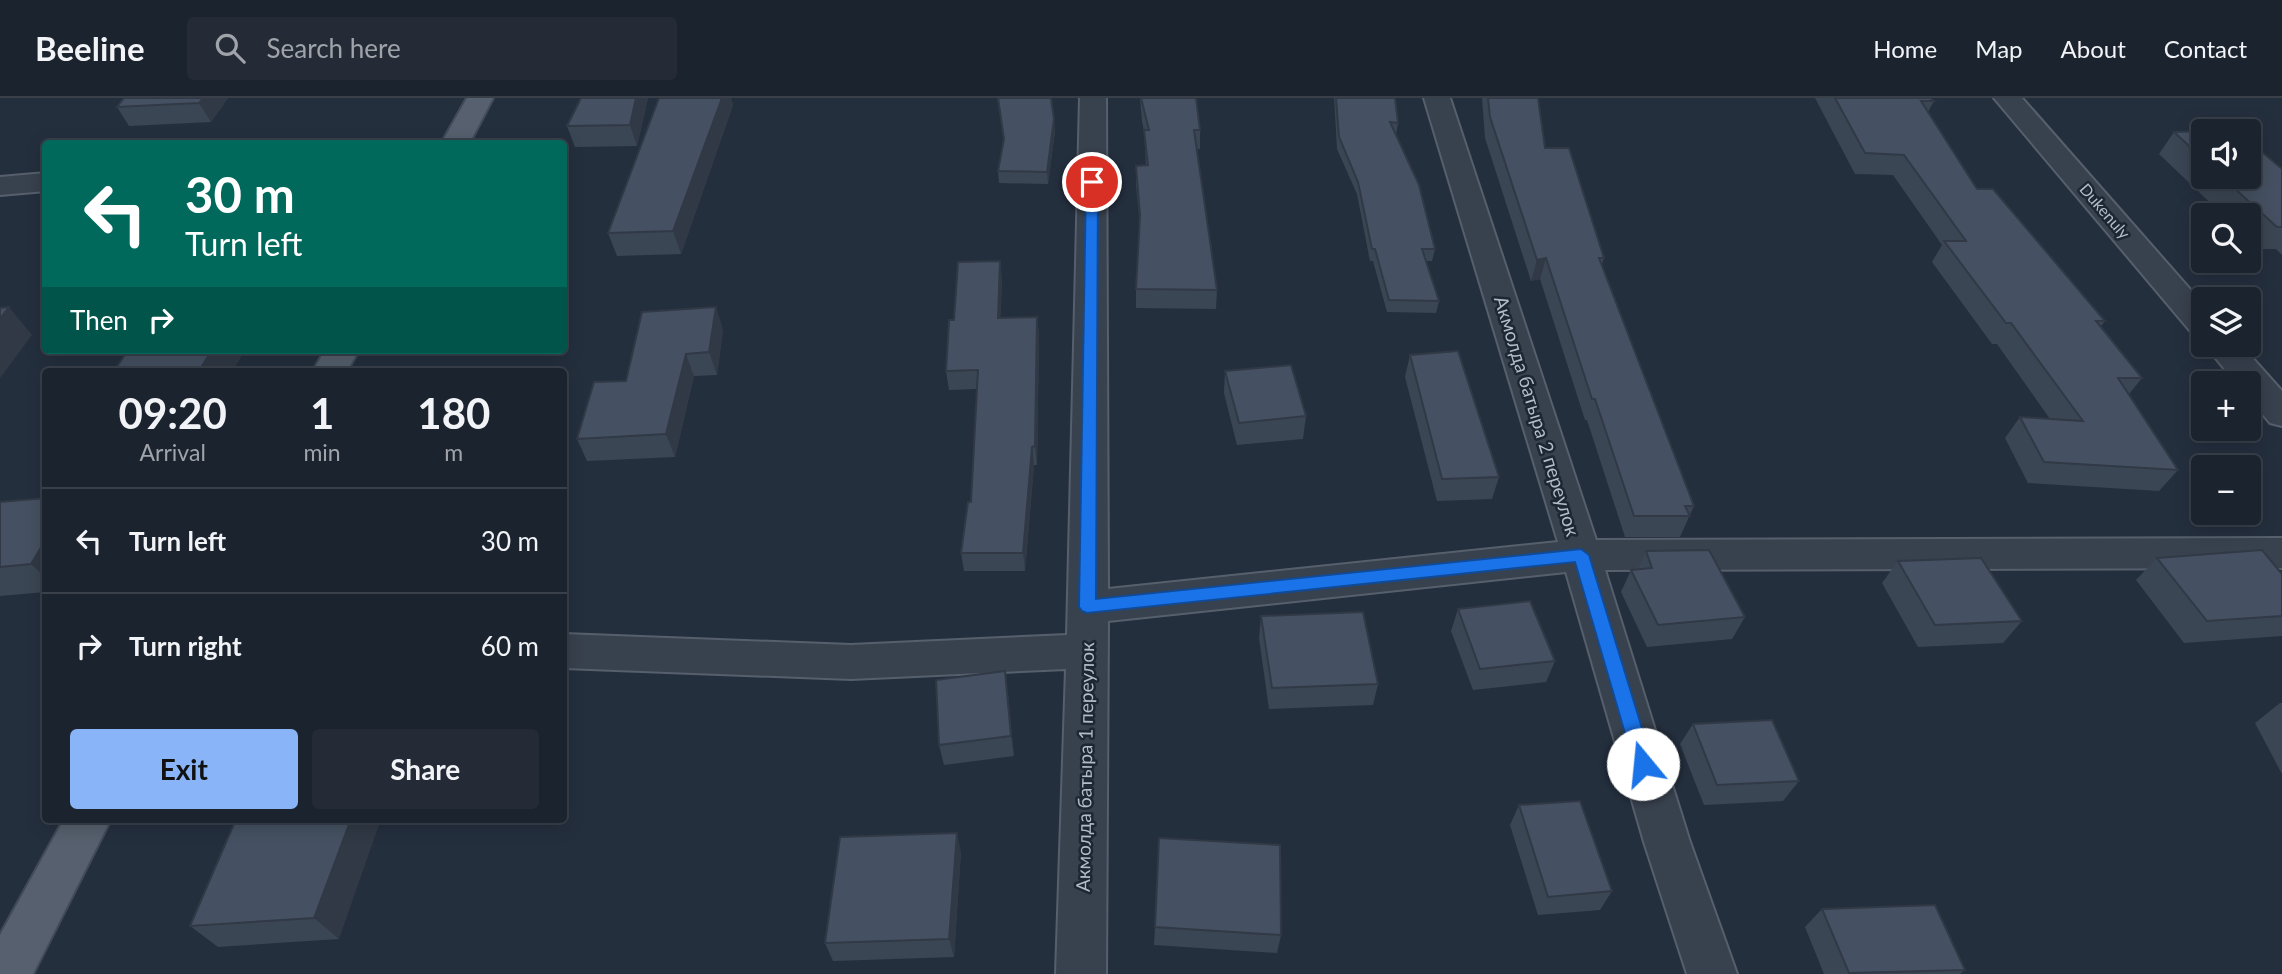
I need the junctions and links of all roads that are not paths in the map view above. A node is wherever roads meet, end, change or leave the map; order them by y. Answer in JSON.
{"nodes":[{"id":1,"x":480,"y":98,"type":"edge"},
{"id":2,"x":1093,"y":98,"type":"edge"},
{"id":3,"x":1437,"y":98,"type":"edge"},
{"id":4,"x":2007,"y":98,"type":"edge"},
{"id":5,"x":457,"y":140,"type":"edge"},
{"id":6,"x":42,"y":182,"type":"edge"},
{"id":7,"x":0,"y":186,"type":"edge"},
{"id":8,"x":2191,"y":310,"type":"edge"},
{"id":9,"x":2232,"y":357,"type":"edge"},
{"id":10,"x":2282,"y":414,"type":"edge"},
{"id":11,"x":2282,"y":554,"type":"edge"},
{"id":12,"x":1581,"y":555,"type":"junction"},
{"id":13,"x":1087,"y":607,"type":"junction"},
{"id":14,"x":567,"y":651,"type":"edge"},
{"id":15,"x":1087,"y":651,"type":"junction"},
{"id":16,"x":86,"y":823,"type":"edge"},
{"id":17,"x":6,"y":974,"type":"edge"},
{"id":18,"x":1081,"y":974,"type":"edge"},
{"id":19,"x":1712,"y":974,"type":"edge"}],
"edges":[{"from":1,"to":5,"type":"main road"},
{"from":2,"to":13,"type":"street","name":"Акмолда батыра 1 переулок"},
{"from":3,"to":12,"type":"street","name":"Акмолда батыра 2 переулок"},
{"from":4,"to":8,"type":"street","name":"Dukenuly"},
{"from":6,"to":7,"type":"street"},
{"from":9,"to":10,"type":"street"},
{"from":11,"to":12,"type":"street"},
{"from":12,"to":13,"type":"street"},
{"from":12,"to":19,"type":"street","name":"Акмолда батыра 2 переулок"},
{"from":13,"to":15,"type":"street","name":"Акмолда батыра 1 переулок"},
{"from":14,"to":15,"type":"street"},
{"from":15,"to":18,"type":"street","name":"Акмолда батыра 1 переулок"},
{"from":16,"to":17,"type":"main road"}]}
